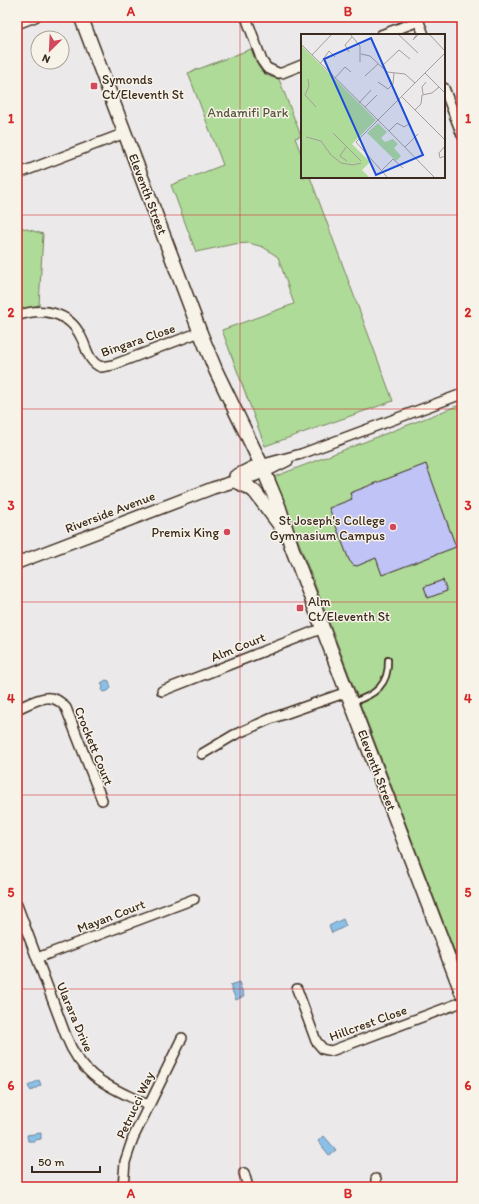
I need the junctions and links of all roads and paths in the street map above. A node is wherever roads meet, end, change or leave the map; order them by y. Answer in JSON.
{"nodes":[{"id":1,"x":35,"y":17,"type":"edge"},
{"id":2,"x":81,"y":17,"type":"edge"},
{"id":3,"x":246,"y":17,"type":"edge"},
{"id":4,"x":418,"y":19,"type":"edge"},
{"id":5,"x":17,"y":24,"type":"edge"},
{"id":6,"x":383,"y":34,"type":"edge"},
{"id":7,"x":424,"y":34,"type":"edge"},
{"id":8,"x":301,"y":65,"type":"edge"},
{"id":9,"x":445,"y":91,"type":"edge"},
{"id":10,"x":125,"y":133,"type":"junction"},
{"id":11,"x":462,"y":135,"type":"edge"},
{"id":12,"x":17,"y":174,"type":"edge"},
{"id":13,"x":17,"y":316,"type":"edge"},
{"id":14,"x":200,"y":332,"type":"junction"},
{"id":15,"x":462,"y":394,"type":"edge"},
{"id":16,"x":258,"y":470,"type":"junction"},
{"id":17,"x":237,"y":482,"type":"junction"},
{"id":18,"x":213,"y":488,"type":"junction"},
{"id":19,"x":282,"y":528,"type":"junction"},
{"id":20,"x":292,"y":548,"type":"junction"},
{"id":21,"x":17,"y":563,"type":"edge"},
{"id":22,"x":323,"y":628,"type":"junction"},
{"id":23,"x":388,"y":660,"type":"dead end"},
{"id":24,"x":162,"y":691,"type":"dead end"},
{"id":25,"x":349,"y":697,"type":"junction"},
{"id":26,"x":17,"y":708,"type":"edge"},
{"id":27,"x":202,"y":754,"type":"dead end"},
{"id":28,"x":102,"y":800,"type":"dead end"},
{"id":29,"x":194,"y":898,"type":"dead end"},
{"id":30,"x":18,"y":911,"type":"edge"},
{"id":31,"x":37,"y":958,"type":"junction"},
{"id":32,"x":297,"y":989,"type":"dead end"},
{"id":33,"x":462,"y":993,"type":"edge"},
{"id":34,"x":462,"y":1002,"type":"edge"},
{"id":35,"x":182,"y":1038,"type":"dead end"},
{"id":36,"x":148,"y":1106,"type":"junction"},
{"id":37,"x":244,"y":1173,"type":"dead end"},
{"id":38,"x":123,"y":1187,"type":"edge"},
{"id":39,"x":248,"y":1187,"type":"edge"}],
"edges":[{"from":1,"to":5,"type":"street"},
{"from":2,"to":10,"type":"main road","name":"Eleventh Street"},
{"from":3,"to":8,"type":"street"},
{"from":4,"to":6,"type":"street"},
{"from":4,"to":7,"type":"street"},
{"from":9,"to":11,"type":"street"},
{"from":10,"to":12,"type":"street"},
{"from":10,"to":14,"type":"main road","name":"Eleventh Street"},
{"from":13,"to":14,"type":"street","name":"Bingara Close"},
{"from":14,"to":16,"type":"main road","name":"Eleventh Street"},
{"from":15,"to":16,"type":"street","name":"Riverside Avenue"},
{"from":16,"to":17,"type":"street","name":"Riverside Avenue"},
{"from":16,"to":18,"type":"street","name":"Riverside Avenue"},
{"from":16,"to":19,"type":"main road","name":"Eleventh Street"},
{"from":16,"to":20,"type":"main road","name":"Eleventh Street"},
{"from":17,"to":18,"type":"street","name":"Riverside Avenue"},
{"from":17,"to":19,"type":"main road"},
{"from":18,"to":21,"type":"street","name":"Riverside Avenue"},
{"from":19,"to":20,"type":"main road","name":"Eleventh Street"},
{"from":20,"to":22,"type":"main road","name":"Eleventh Street"},
{"from":22,"to":24,"type":"street","name":"Alm Court"},
{"from":22,"to":25,"type":"main road","name":"Eleventh Street"},
{"from":23,"to":25,"type":"lane"},
{"from":25,"to":27,"type":"street"},
{"from":25,"to":33,"type":"main road","name":"Eleventh Street"},
{"from":26,"to":28,"type":"street","name":"Crockett Court"},
{"from":29,"to":31,"type":"street","name":"Mayan Court"},
{"from":30,"to":31,"type":"street","name":"Ularara Drive"},
{"from":31,"to":36,"type":"street","name":"Ularara Drive"},
{"from":32,"to":34,"type":"street","name":"Hillcrest Close"},
{"from":35,"to":36,"type":"street","name":"Petrucci Way"},
{"from":36,"to":38,"type":"street","name":"Petrucci Way"},
{"from":37,"to":39,"type":"street"}]}
